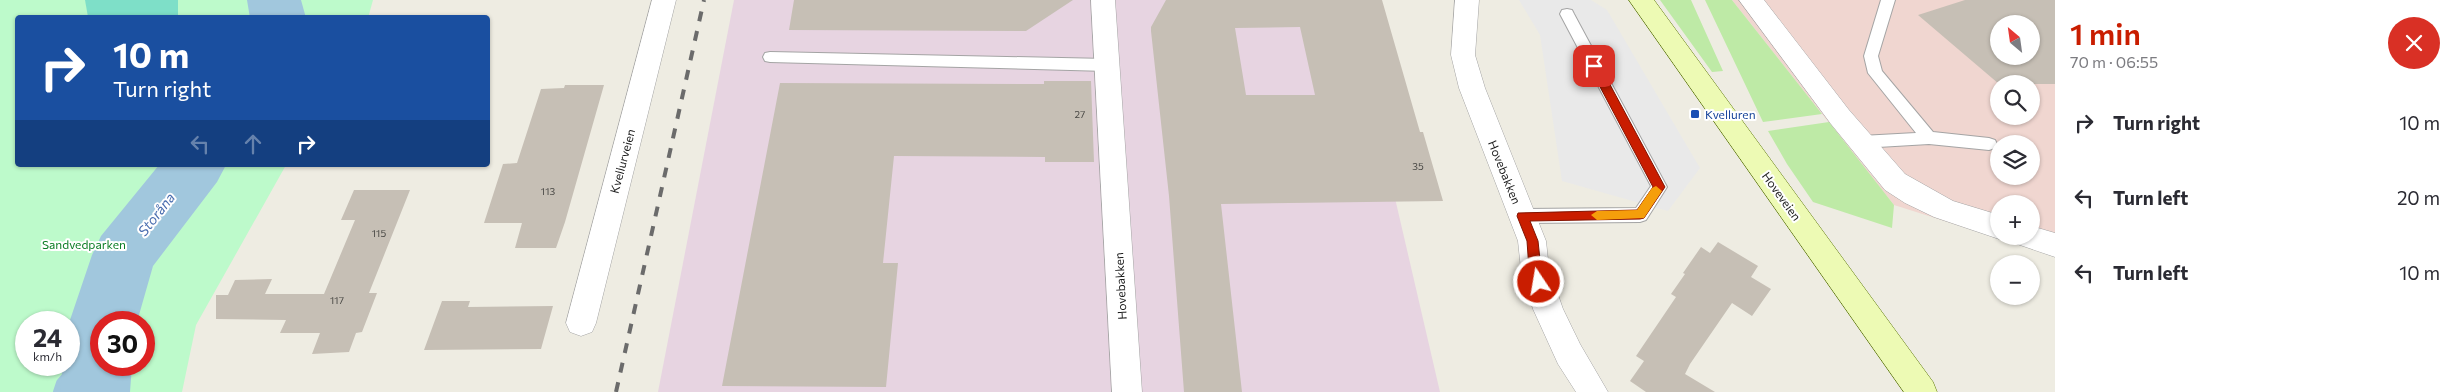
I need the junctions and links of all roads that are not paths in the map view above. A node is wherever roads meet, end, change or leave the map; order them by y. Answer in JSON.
{"nodes":[{"id":1,"x":664,"y":0,"type":"edge"},
{"id":2,"x":1104,"y":0,"type":"edge"},
{"id":3,"x":1467,"y":0,"type":"edge"},
{"id":4,"x":1642,"y":0,"type":"edge"},
{"id":5,"x":1751,"y":0,"type":"edge"},
{"id":6,"x":1888,"y":0,"type":"edge"},
{"id":7,"x":1567,"y":14,"type":"dead end"},
{"id":8,"x":770,"y":57,"type":"dead end"},
{"id":9,"x":1107,"y":65,"type":"junction"},
{"id":10,"x":1929,"y":138,"type":"junction"},
{"id":11,"x":1861,"y":142,"type":"junction"},
{"id":12,"x":1989,"y":144,"type":"dead end"},
{"id":13,"x":1522,"y":216,"type":"junction"},
{"id":14,"x":1990,"y":224,"type":"edge"},
{"id":15,"x":2040,"y":240,"type":"edge"},
{"id":16,"x":2055,"y":245,"type":"edge"},
{"id":17,"x":581,"y":323,"type":"dead end"},
{"id":18,"x":1127,"y":392,"type":"edge"},
{"id":19,"x":1593,"y":392,"type":"edge"},
{"id":20,"x":1922,"y":392,"type":"edge"}],
"edges":[{"from":1,"to":17,"type":"street","name":"Kvellurveien"},
{"from":2,"to":9,"type":"street","name":"Hovebakken"},
{"from":3,"to":13,"type":"street","name":"Hovebakken"},
{"from":4,"to":20,"type":"main road","name":"Hoveveien"},
{"from":5,"to":11,"type":"street"},
{"from":6,"to":10,"type":"lane"},
{"from":7,"to":13,"type":"lane"},
{"from":8,"to":9,"type":"lane"},
{"from":9,"to":18,"type":"street","name":"Hovebakken"},
{"from":10,"to":11,"type":"lane"},
{"from":10,"to":12,"type":"lane"},
{"from":11,"to":14,"type":"street"},
{"from":13,"to":19,"type":"street","name":"Hovebakken"},
{"from":15,"to":16,"type":"street"}]}
